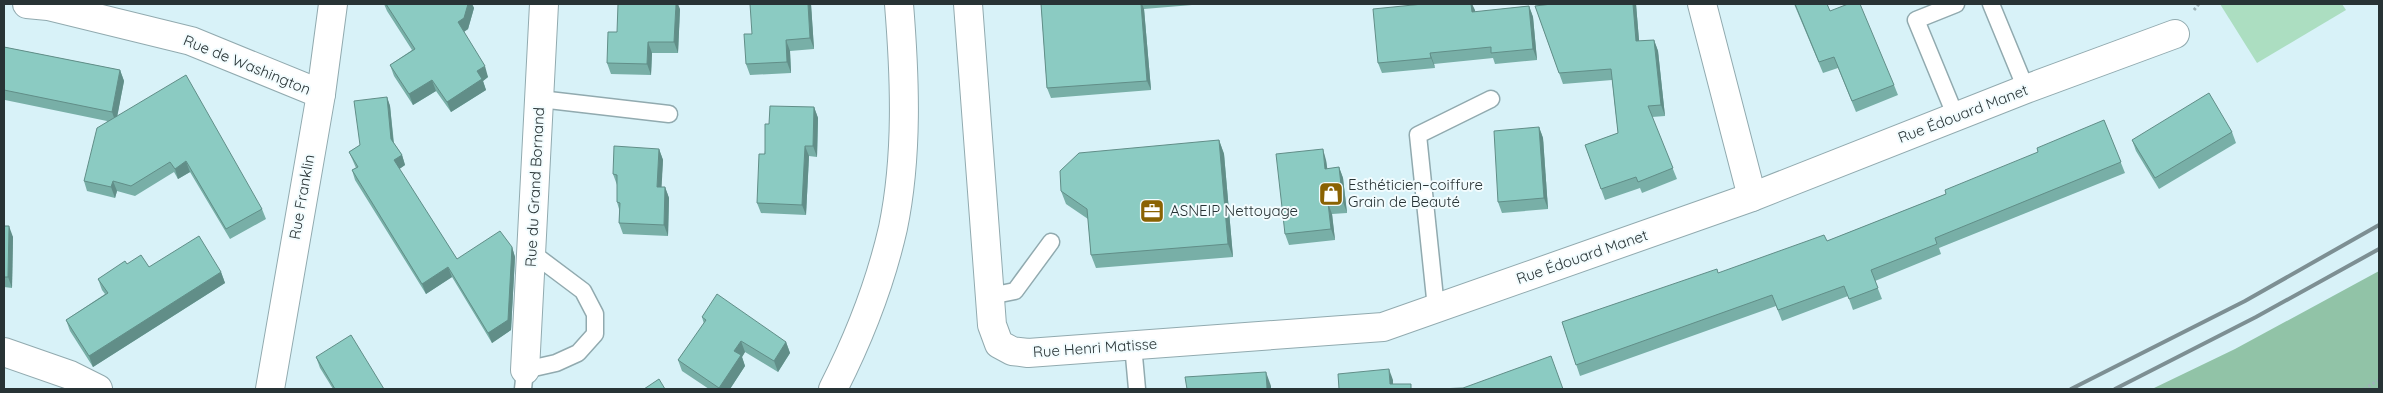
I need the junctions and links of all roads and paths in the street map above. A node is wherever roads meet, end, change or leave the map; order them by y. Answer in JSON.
{"nodes":[{"id":1,"x":27,"y":4,"type":"edge"},
{"id":2,"x":333,"y":4,"type":"edge"},
{"id":3,"x":544,"y":4,"type":"edge"},
{"id":4,"x":899,"y":4,"type":"edge"},
{"id":5,"x":968,"y":4,"type":"edge"},
{"id":6,"x":1702,"y":4,"type":"edge"},
{"id":7,"x":1956,"y":4,"type":"edge"},
{"id":8,"x":1991,"y":4,"type":"edge"},
{"id":9,"x":2175,"y":34,"type":"dead end"},
{"id":10,"x":2026,"y":89,"type":"junction"},
{"id":11,"x":321,"y":94,"type":"junction"},
{"id":12,"x":540,"y":99,"type":"junction"},
{"id":13,"x":1491,"y":99,"type":"dead end"},
{"id":14,"x":669,"y":114,"type":"dead end"},
{"id":15,"x":1956,"y":117,"type":"junction"},
{"id":16,"x":1752,"y":197,"type":"junction"},
{"id":17,"x":1051,"y":242,"type":"dead end"},
{"id":18,"x":531,"y":252,"type":"junction"},
{"id":19,"x":990,"y":296,"type":"junction"},
{"id":20,"x":1424,"y":313,"type":"junction"},
{"id":21,"x":1133,"y":345,"type":"junction"},
{"id":22,"x":4,"y":352,"type":"edge"},
{"id":23,"x":524,"y":380,"type":"edge"},
{"id":24,"x":2379,"y":380,"type":"edge"},
{"id":25,"x":98,"y":389,"type":"edge"},
{"id":26,"x":270,"y":389,"type":"edge"},
{"id":27,"x":833,"y":389,"type":"edge"},
{"id":28,"x":1138,"y":389,"type":"edge"},
{"id":29,"x":2364,"y":389,"type":"edge"}],
"edges":[{"from":1,"to":11,"type":"street","name":"Rue de Washington"},
{"from":2,"to":11,"type":"street","name":"Rue Franklin"},
{"from":3,"to":12,"type":"street","name":"Rue du Grand Bornand"},
{"from":4,"to":27,"type":"street"},
{"from":5,"to":19,"type":"street","name":"Rue Henri Matisse"},
{"from":6,"to":16,"type":"street"},
{"from":7,"to":15,"type":"lane"},
{"from":8,"to":10,"type":"lane"},
{"from":9,"to":10,"type":"street","name":"Rue Édouard Manet"},
{"from":10,"to":15,"type":"street","name":"Rue Édouard Manet"},
{"from":11,"to":26,"type":"street","name":"Rue Franklin"},
{"from":12,"to":14,"type":"lane"},
{"from":12,"to":18,"type":"street","name":"Rue du Grand Bornand"},
{"from":13,"to":20,"type":"lane"},
{"from":15,"to":16,"type":"street","name":"Rue Édouard Manet"},
{"from":16,"to":20,"type":"street","name":"Rue Édouard Manet"},
{"from":17,"to":19,"type":"lane"},
{"from":18,"to":23,"type":"street","name":"Rue du Grand Bornand"},
{"from":18,"to":23,"type":"lane"},
{"from":19,"to":21,"type":"street","name":"Rue Henri Matisse"},
{"from":20,"to":21,"type":"street","name":"Rue Henri Matisse"},
{"from":21,"to":28,"type":"lane"},
{"from":22,"to":25,"type":"street"},
{"from":24,"to":29,"type":"path"}]}
